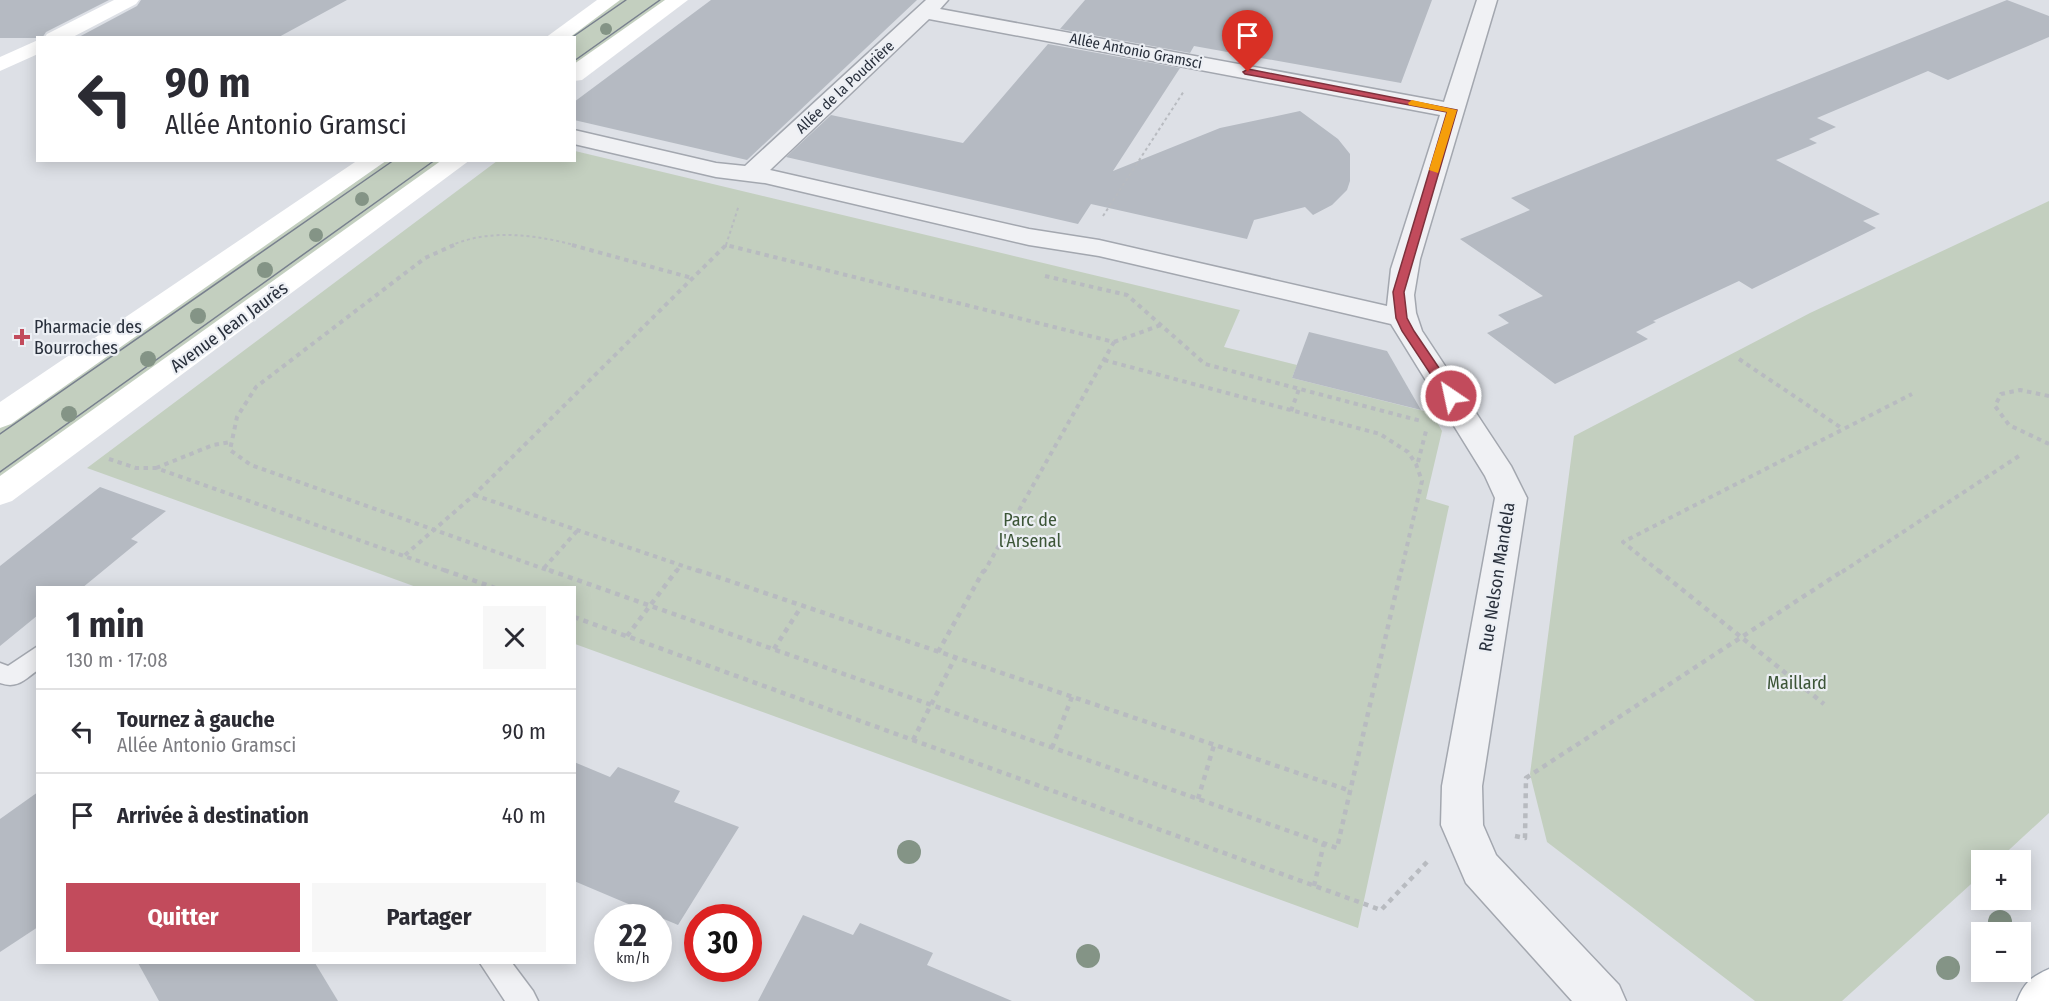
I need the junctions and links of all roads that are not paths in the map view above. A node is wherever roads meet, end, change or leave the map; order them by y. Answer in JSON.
{"nodes":[{"id":1,"x":129,"y":0,"type":"edge"},
{"id":2,"x":610,"y":0,"type":"edge"},
{"id":3,"x":678,"y":0,"type":"edge"},
{"id":4,"x":1487,"y":0,"type":"edge"},
{"id":5,"x":932,"y":6,"type":"edge"},
{"id":6,"x":58,"y":36,"type":"edge"},
{"id":7,"x":558,"y":36,"type":"edge"},
{"id":8,"x":36,"y":47,"type":"edge"},
{"id":9,"x":0,"y":65,"type":"edge"},
{"id":10,"x":576,"y":74,"type":"edge"},
{"id":11,"x":1452,"y":110,"type":"junction"},
{"id":12,"x":576,"y":137,"type":"edge"},
{"id":13,"x":372,"y":162,"type":"edge"},
{"id":14,"x":455,"y":162,"type":"edge"},
{"id":15,"x":751,"y":174,"type":"junction"},
{"id":16,"x":1402,"y":318,"type":"junction"},
{"id":17,"x":0,"y":417,"type":"edge"},
{"id":18,"x":0,"y":494,"type":"edge"},
{"id":19,"x":36,"y":658,"type":"edge"},
{"id":20,"x":0,"y":673,"type":"edge"},
{"id":21,"x":495,"y":964,"type":"edge"},
{"id":22,"x":2049,"y":992,"type":"edge"},
{"id":23,"x":523,"y":1001,"type":"edge"},
{"id":24,"x":1603,"y":1001,"type":"edge"},
{"id":25,"x":2040,"y":1001,"type":"edge"}],
"edges":[{"from":1,"to":6,"type":"main road"},
{"from":2,"to":7,"type":"main road"},
{"from":3,"to":10,"type":"main road"},
{"from":4,"to":11,"type":"street","name":"Rue Nelson Mandela"},
{"from":5,"to":11,"type":"street","name":"Allée Antonio Gramsci"},
{"from":5,"to":15,"type":"street","name":"Allée de la Poudrière"},
{"from":8,"to":9,"type":"main road"},
{"from":11,"to":16,"type":"street","name":"Rue Nelson Mandela"},
{"from":12,"to":15,"type":"street"},
{"from":13,"to":17,"type":"main road"},
{"from":14,"to":18,"type":"main road","name":"Avenue Jean Jaurès"},
{"from":15,"to":16,"type":"street"},
{"from":16,"to":24,"type":"street","name":"Rue Nelson Mandela"},
{"from":19,"to":20,"type":"lane"},
{"from":21,"to":23,"type":"lane"},
{"from":22,"to":25,"type":"main road"}]}
